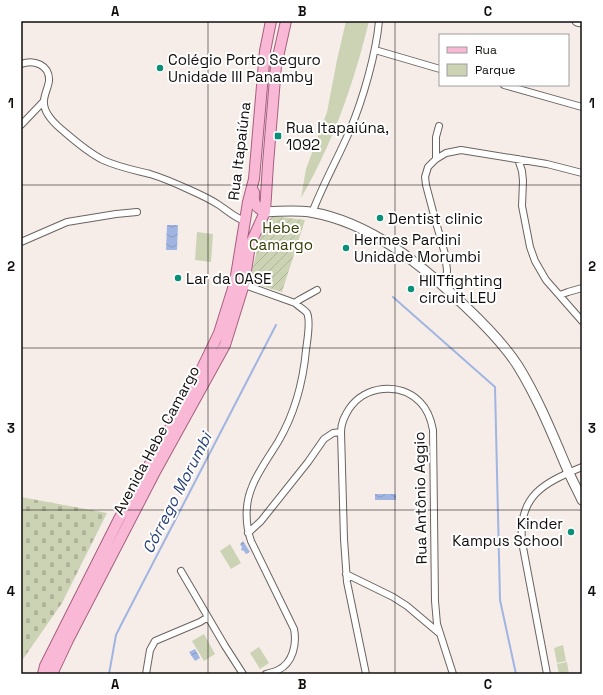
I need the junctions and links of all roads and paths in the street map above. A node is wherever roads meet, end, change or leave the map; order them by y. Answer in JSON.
{"nodes":[{"id":1,"x":271,"y":21,"type":"edge"},
{"id":2,"x":286,"y":21,"type":"edge"},
{"id":3,"x":379,"y":21,"type":"edge"},
{"id":4,"x":577,"y":21,"type":"edge"},
{"id":5,"x":582,"y":22,"type":"edge"},
{"id":6,"x":375,"y":50,"type":"junction"},
{"id":7,"x":21,"y":64,"type":"edge"},
{"id":8,"x":439,"y":69,"type":"edge"},
{"id":9,"x":508,"y":86,"type":"edge"},
{"id":10,"x":260,"y":98,"type":"junction"},
{"id":11,"x":43,"y":102,"type":"junction"},
{"id":12,"x":582,"y":107,"type":"edge"},
{"id":13,"x":272,"y":111,"type":"junction"},
{"id":14,"x":21,"y":124,"type":"edge"},
{"id":15,"x":439,"y":126,"type":"dead end"},
{"id":16,"x":436,"y":159,"type":"junction"},
{"id":17,"x":518,"y":159,"type":"junction"},
{"id":18,"x":582,"y":173,"type":"edge"},
{"id":19,"x":254,"y":179,"type":"junction"},
{"id":20,"x":267,"y":197,"type":"junction"},
{"id":21,"x":291,"y":211,"type":"junction"},
{"id":22,"x":137,"y":212,"type":"dead end"},
{"id":23,"x":265,"y":212,"type":"junction"},
{"id":24,"x":312,"y":213,"type":"junction"},
{"id":25,"x":246,"y":218,"type":"junction"},
{"id":26,"x":21,"y":242,"type":"edge"},
{"id":27,"x":240,"y":283,"type":"junction"},
{"id":28,"x":446,"y":287,"type":"junction"},
{"id":29,"x":582,"y":288,"type":"edge"},
{"id":30,"x":317,"y":290,"type":"dead end"},
{"id":31,"x":560,"y":295,"type":"junction"},
{"id":32,"x":295,"y":303,"type":"junction"},
{"id":33,"x":582,"y":321,"type":"edge"},
{"id":34,"x":341,"y":432,"type":"junction"},
{"id":35,"x":582,"y":467,"type":"edge"},
{"id":36,"x":569,"y":473,"type":"junction"},
{"id":37,"x":582,"y":500,"type":"edge"},
{"id":38,"x":248,"y":534,"type":"junction"},
{"id":39,"x":181,"y":571,"type":"dead end"},
{"id":40,"x":346,"y":574,"type":"junction"},
{"id":41,"x":208,"y":617,"type":"junction"},
{"id":42,"x":440,"y":633,"type":"junction"},
{"id":43,"x":43,"y":674,"type":"edge"},
{"id":44,"x":52,"y":674,"type":"edge"},
{"id":45,"x":146,"y":674,"type":"edge"},
{"id":46,"x":243,"y":674,"type":"edge"},
{"id":47,"x":266,"y":674,"type":"edge"},
{"id":48,"x":366,"y":674,"type":"edge"},
{"id":49,"x":453,"y":674,"type":"edge"},
{"id":50,"x":547,"y":674,"type":"edge"}],
"edges":[{"from":1,"to":10,"type":"main road","name":"Rua Itapaiúna"},
{"from":2,"to":13,"type":"main road","name":"Rua Itapaiúna"},
{"from":3,"to":6,"type":"street"},
{"from":4,"to":5,"type":"main road"},
{"from":6,"to":8,"type":"street"},
{"from":6,"to":24,"type":"street"},
{"from":7,"to":11,"type":"street"},
{"from":9,"to":12,"type":"street"},
{"from":10,"to":13,"type":"main road"},
{"from":10,"to":19,"type":"main road","name":"Rua Itapaiúna"},
{"from":11,"to":14,"type":"street"},
{"from":11,"to":25,"type":"street"},
{"from":13,"to":20,"type":"main road","name":"Rua Itapaiúna"},
{"from":15,"to":16,"type":"street"},
{"from":16,"to":17,"type":"street"},
{"from":16,"to":28,"type":"street"},
{"from":17,"to":18,"type":"street"},
{"from":17,"to":31,"type":"street"},
{"from":19,"to":23,"type":"main road"},
{"from":19,"to":25,"type":"main road","name":"Rua Itapaiúna"},
{"from":20,"to":21,"type":"main road"},
{"from":20,"to":23,"type":"main road","name":"Rua Itapaiúna"},
{"from":21,"to":23,"type":"main road"},
{"from":21,"to":24,"type":"main road"},
{"from":22,"to":26,"type":"street"},
{"from":23,"to":27,"type":"main road","name":"Avenida Hebe Camargo"},
{"from":24,"to":28,"type":"main road"},
{"from":25,"to":27,"type":"main road","name":"Avenida Hebe Camargo"},
{"from":27,"to":32,"type":"street"},
{"from":27,"to":43,"type":"main road","name":"Avenida Hebe Camargo"},
{"from":27,"to":44,"type":"main road","name":"Avenida Hebe Camargo"},
{"from":28,"to":36,"type":"main road"},
{"from":29,"to":31,"type":"street"},
{"from":30,"to":32,"type":"street"},
{"from":31,"to":33,"type":"street"},
{"from":32,"to":38,"type":"street"},
{"from":34,"to":38,"type":"street"},
{"from":34,"to":40,"type":"street","name":"Rua Antônio Aggio"},
{"from":34,"to":42,"type":"street","name":"Rua Antônio Aggio"},
{"from":35,"to":36,"type":"street"},
{"from":36,"to":37,"type":"main road"},
{"from":36,"to":50,"type":"street"},
{"from":38,"to":47,"type":"street"},
{"from":39,"to":41,"type":"street"},
{"from":40,"to":42,"type":"street"},
{"from":40,"to":48,"type":"street","name":"Rua Antônio Aggio"},
{"from":41,"to":45,"type":"street"},
{"from":41,"to":46,"type":"street"},
{"from":42,"to":49,"type":"street","name":"Rua Antônio Aggio"}]}
